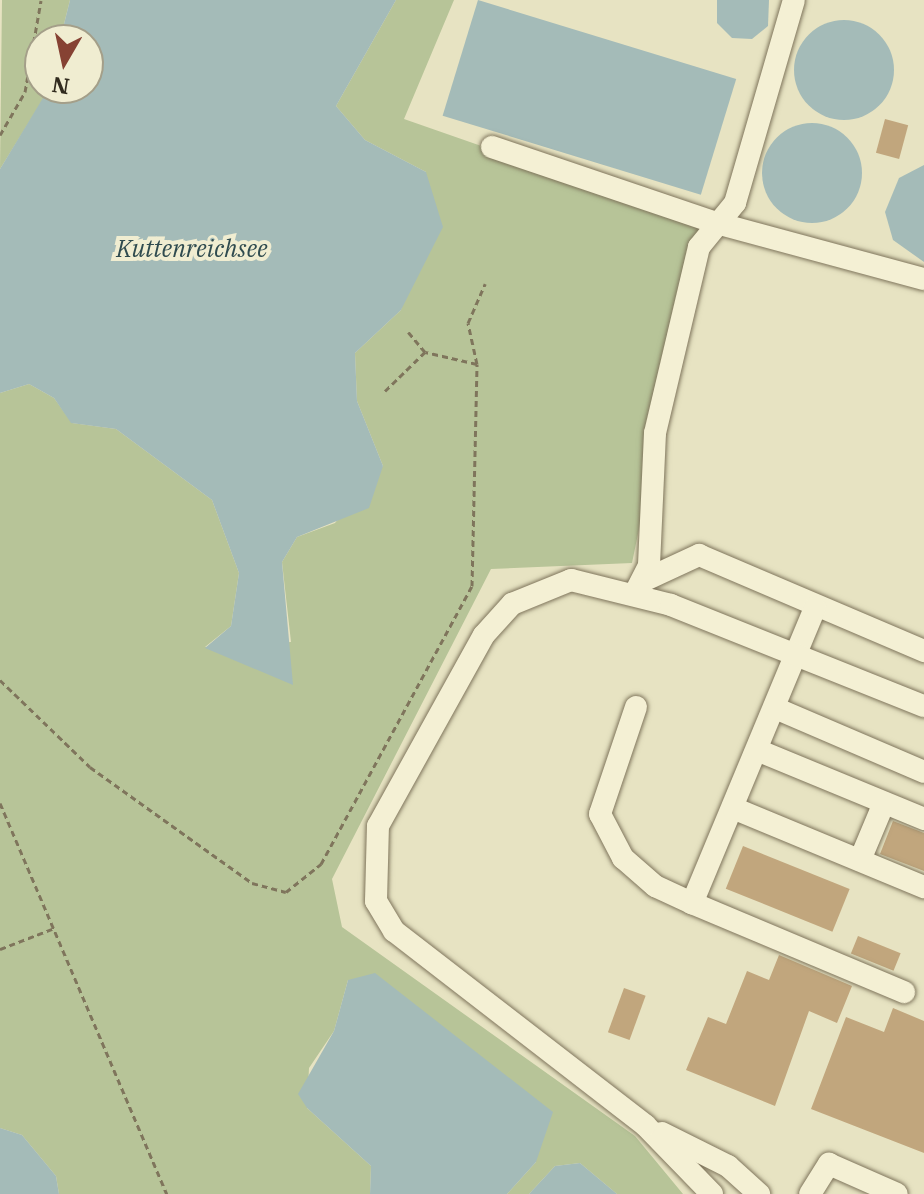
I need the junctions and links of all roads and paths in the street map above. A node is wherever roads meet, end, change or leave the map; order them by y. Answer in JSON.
{"nodes":[{"id":1,"x":41,"y":0,"type":"edge"},
{"id":2,"x":794,"y":0,"type":"edge"},
{"id":3,"x":0,"y":135,"type":"edge"},
{"id":4,"x":492,"y":147,"type":"dead end"},
{"id":5,"x":720,"y":224,"type":"junction"},
{"id":6,"x":924,"y":279,"type":"edge"},
{"id":7,"x":485,"y":284,"type":"dead end"},
{"id":8,"x":408,"y":332,"type":"dead end"},
{"id":9,"x":425,"y":352,"type":"junction"},
{"id":10,"x":477,"y":364,"type":"junction"},
{"id":11,"x":385,"y":391,"type":"dead end"},
{"id":12,"x":640,"y":587,"type":"junction"},
{"id":13,"x":815,"y":608,"type":"junction"},
{"id":14,"x":924,"y":651,"type":"edge"},
{"id":15,"x":797,"y":656,"type":"junction"},
{"id":16,"x":0,"y":680,"type":"edge"},
{"id":17,"x":924,"y":706,"type":"edge"},
{"id":18,"x":636,"y":707,"type":"dead end"},
{"id":19,"x":775,"y":708,"type":"junction"},
{"id":20,"x":757,"y":750,"type":"junction"},
{"id":21,"x":924,"y":772,"type":"edge"},
{"id":22,"x":0,"y":803,"type":"edge"},
{"id":23,"x":884,"y":803,"type":"junction"},
{"id":24,"x":733,"y":808,"type":"junction"},
{"id":25,"x":924,"y":819,"type":"edge"},
{"id":26,"x":860,"y":860,"type":"junction"},
{"id":27,"x":924,"y":887,"type":"edge"},
{"id":28,"x":692,"y":903,"type":"junction"},
{"id":29,"x":52,"y":929,"type":"junction"},
{"id":30,"x":0,"y":949,"type":"edge"},
{"id":31,"x":904,"y":992,"type":"dead end"},
{"id":32,"x":645,"y":1125,"type":"junction"},
{"id":33,"x":167,"y":1194,"type":"edge"},
{"id":34,"x":712,"y":1194,"type":"edge"},
{"id":35,"x":759,"y":1194,"type":"edge"},
{"id":36,"x":810,"y":1194,"type":"edge"},
{"id":37,"x":897,"y":1194,"type":"edge"}],
"edges":[{"from":1,"to":3,"type":"path"},
{"from":2,"to":5,"type":"lane"},
{"from":4,"to":5,"type":"lane"},
{"from":5,"to":6,"type":"lane"},
{"from":5,"to":12,"type":"lane"},
{"from":7,"to":10,"type":"path"},
{"from":8,"to":9,"type":"path"},
{"from":9,"to":10,"type":"path"},
{"from":9,"to":11,"type":"path"},
{"from":10,"to":16,"type":"path"},
{"from":12,"to":13,"type":"lane"},
{"from":12,"to":15,"type":"lane"},
{"from":12,"to":32,"type":"lane"},
{"from":13,"to":14,"type":"lane"},
{"from":13,"to":15,"type":"lane"},
{"from":15,"to":17,"type":"lane"},
{"from":15,"to":19,"type":"lane"},
{"from":18,"to":28,"type":"lane"},
{"from":19,"to":20,"type":"lane"},
{"from":19,"to":21,"type":"lane"},
{"from":20,"to":23,"type":"lane"},
{"from":20,"to":24,"type":"lane"},
{"from":22,"to":29,"type":"path"},
{"from":23,"to":25,"type":"lane"},
{"from":23,"to":26,"type":"lane"},
{"from":24,"to":26,"type":"lane"},
{"from":24,"to":28,"type":"lane"},
{"from":26,"to":27,"type":"lane"},
{"from":28,"to":31,"type":"lane"},
{"from":29,"to":30,"type":"path"},
{"from":29,"to":33,"type":"path"},
{"from":32,"to":34,"type":"lane"},
{"from":32,"to":35,"type":"lane"},
{"from":36,"to":37,"type":"lane"}]}
